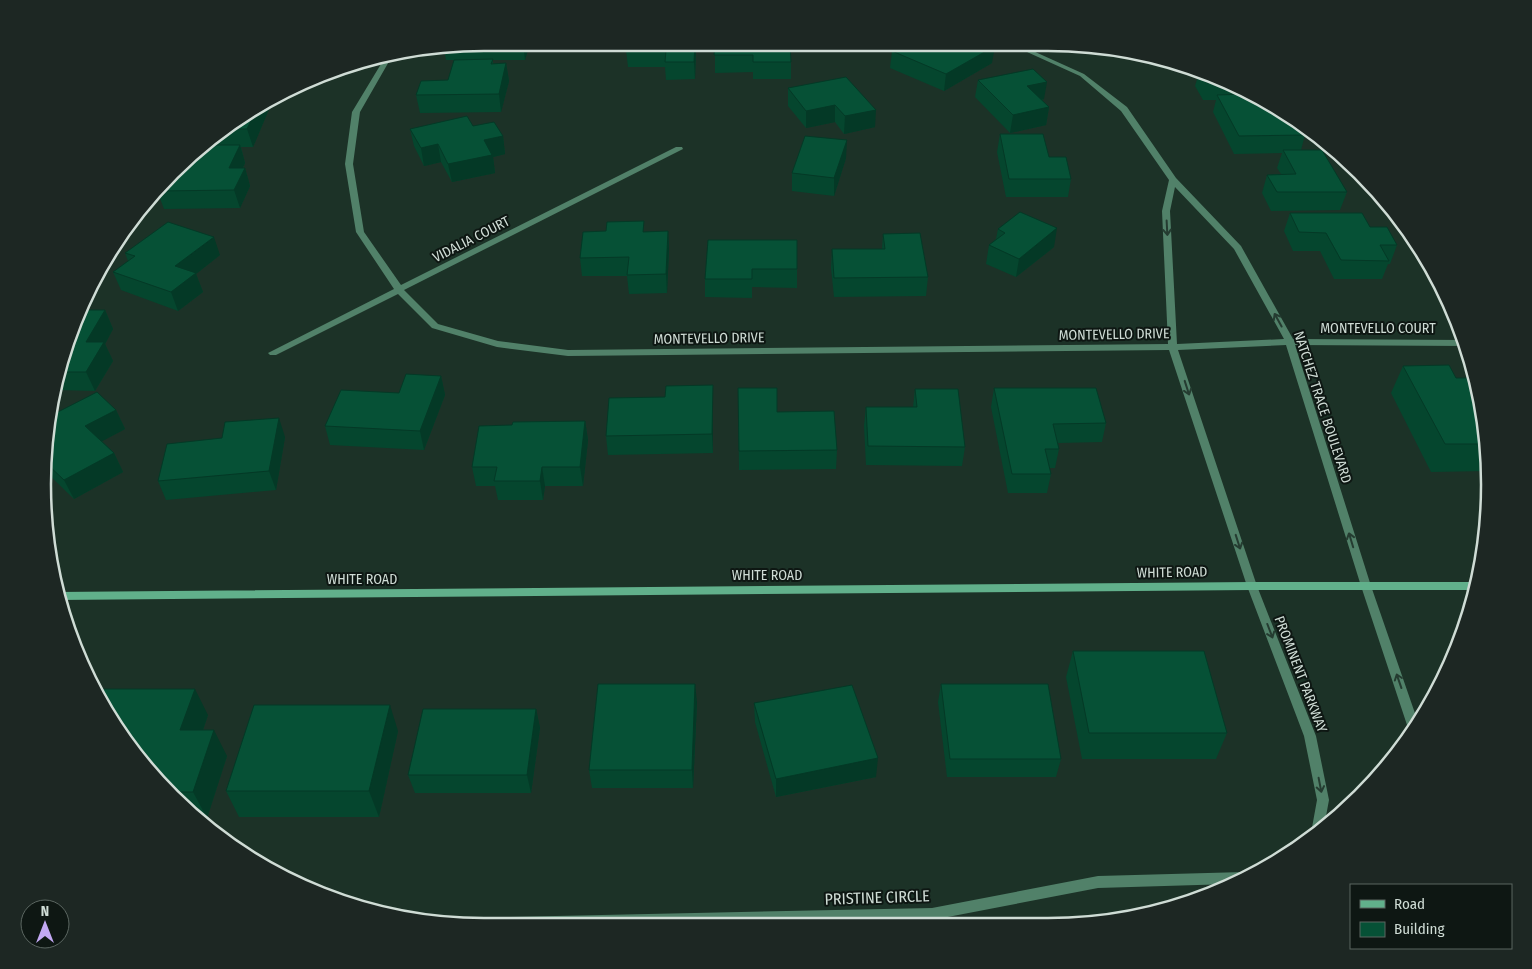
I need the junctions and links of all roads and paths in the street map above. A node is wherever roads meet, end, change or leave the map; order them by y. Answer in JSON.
{"nodes":[{"id":1,"x":1028,"y":51,"type":"edge"},
{"id":2,"x":385,"y":63,"type":"edge"},
{"id":3,"x":679,"y":149,"type":"dead end"},
{"id":4,"x":1173,"y":180,"type":"junction"},
{"id":5,"x":400,"y":291,"type":"junction"},
{"id":6,"x":1290,"y":342,"type":"junction"},
{"id":7,"x":1457,"y":343,"type":"edge"},
{"id":8,"x":1173,"y":347,"type":"junction"},
{"id":9,"x":273,"y":353,"type":"dead end"},
{"id":10,"x":1252,"y":586,"type":"junction"},
{"id":11,"x":1366,"y":586,"type":"junction"},
{"id":12,"x":1468,"y":586,"type":"edge"},
{"id":13,"x":66,"y":596,"type":"edge"},
{"id":14,"x":1411,"y":720,"type":"edge"},
{"id":15,"x":1319,"y":821,"type":"edge"},
{"id":16,"x":1227,"y":878,"type":"edge"},
{"id":17,"x":744,"y":918,"type":"edge"}],
"edges":[{"from":1,"to":4,"type":"street","name":"NATCHEZ TRACE BOULEVARD"},
{"from":2,"to":5,"type":"street","name":"MONTEVELLO DRIVE"},
{"from":3,"to":5,"type":"street","name":"VIDALIA COURT"},
{"from":6,"to":4,"type":"street","name":"NATCHEZ TRACE BOULEVARD","one_way":true},
{"from":4,"to":8,"type":"street","one_way":true},
{"from":5,"to":8,"type":"street","name":"MONTEVELLO DRIVE"},
{"from":5,"to":9,"type":"street","name":"VIDALIA COURT"},
{"from":6,"to":7,"type":"street","name":"MONTEVELLO COURT"},
{"from":6,"to":8,"type":"street","name":"MONTEVELLO DRIVE"},
{"from":11,"to":6,"type":"street","name":"NATCHEZ TRACE BOULEVARD","one_way":true},
{"from":8,"to":10,"type":"street","one_way":true},
{"from":10,"to":11,"type":"street","name":"WHITE ROAD"},
{"from":10,"to":13,"type":"street","name":"WHITE ROAD"},
{"from":10,"to":15,"type":"street","name":"PROMINENT PARKWAY","one_way":true},
{"from":11,"to":12,"type":"street","name":"WHITE ROAD"},
{"from":14,"to":11,"type":"street","one_way":true},
{"from":16,"to":17,"type":"street","name":"PRISTINE CIRCLE"}]}
